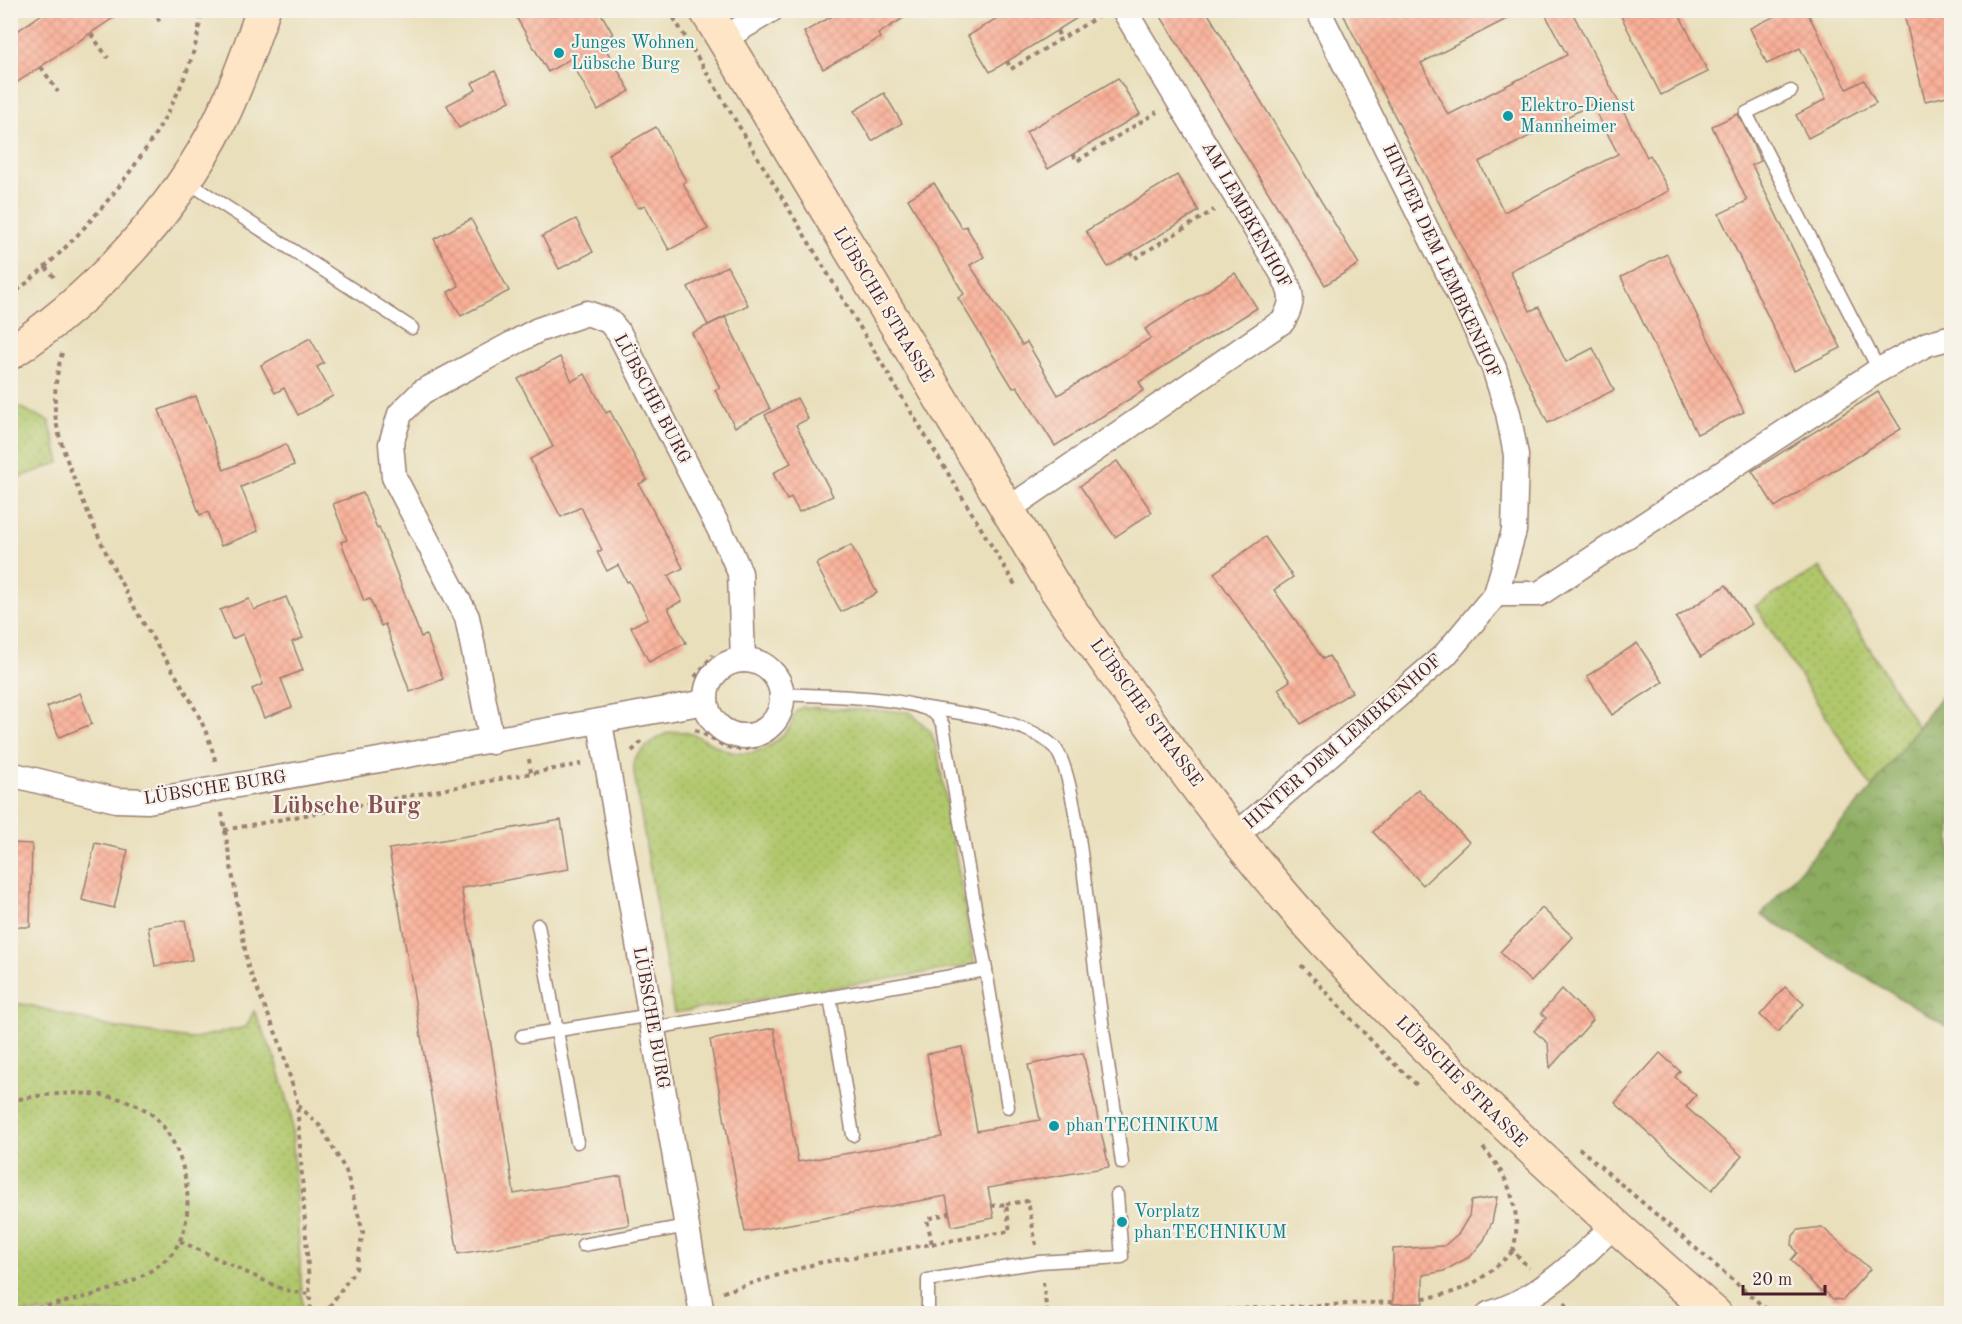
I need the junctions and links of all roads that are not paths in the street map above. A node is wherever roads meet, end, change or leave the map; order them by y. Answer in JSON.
{"nodes":[{"id":1,"x":263,"y":10,"type":"edge"},
{"id":2,"x":706,"y":10,"type":"edge"},
{"id":3,"x":771,"y":10,"type":"edge"},
{"id":4,"x":1124,"y":10,"type":"edge"},
{"id":5,"x":1318,"y":10,"type":"edge"},
{"id":6,"x":723,"y":39,"type":"junction"},
{"id":7,"x":1791,"y":91,"type":"dead end"},
{"id":8,"x":184,"y":179,"type":"junction"},
{"id":9,"x":412,"y":328,"type":"dead end"},
{"id":10,"x":1952,"y":337,"type":"edge"},
{"id":11,"x":10,"y":353,"type":"edge"},
{"id":12,"x":1879,"y":370,"type":"junction"},
{"id":13,"x":1007,"y":510,"type":"junction"},
{"id":14,"x":1496,"y":594,"type":"junction"},
{"id":15,"x":743,"y":660,"type":"junction"},
{"id":16,"x":781,"y":694,"type":"junction"},
{"id":17,"x":706,"y":702,"type":"junction"},
{"id":18,"x":920,"y":707,"type":"junction"},
{"id":19,"x":600,"y":723,"type":"junction"},
{"id":20,"x":492,"y":742,"type":"junction"},
{"id":21,"x":10,"y":774,"type":"edge"},
{"id":22,"x":1236,"y":835,"type":"junction"},
{"id":23,"x":538,"y":925,"type":"dead end"},
{"id":24,"x":986,"y":970,"type":"junction"},
{"id":25,"x":830,"y":997,"type":"junction"},
{"id":26,"x":652,"y":1022,"type":"junction"},
{"id":27,"x":556,"y":1030,"type":"junction"},
{"id":28,"x":522,"y":1036,"type":"dead end"},
{"id":29,"x":1008,"y":1107,"type":"dead end"},
{"id":30,"x":853,"y":1135,"type":"dead end"},
{"id":31,"x":577,"y":1142,"type":"dead end"},
{"id":32,"x":1122,"y":1163,"type":"dead end"},
{"id":33,"x":1117,"y":1195,"type":"dead end"},
{"id":34,"x":1614,"y":1225,"type":"junction"},
{"id":35,"x":687,"y":1226,"type":"junction"},
{"id":36,"x":583,"y":1245,"type":"dead end"},
{"id":37,"x":709,"y":1304,"type":"edge"},
{"id":38,"x":928,"y":1314,"type":"edge"},
{"id":39,"x":1489,"y":1314,"type":"edge"},
{"id":40,"x":1715,"y":1314,"type":"edge"}],
"edges":[{"from":1,"to":8,"type":"street"},
{"from":2,"to":6,"type":"street","name":"LÜBSCHE STRASSE"},
{"from":3,"to":6,"type":"street"},
{"from":4,"to":13,"type":"street","name":"AM LEMBKENHOF"},
{"from":5,"to":14,"type":"street","name":"HINTER DEM LEMBKENHOF"},
{"from":6,"to":13,"type":"street","name":"LÜBSCHE STRASSE"},
{"from":7,"to":12,"type":"lane"},
{"from":8,"to":9,"type":"lane"},
{"from":8,"to":11,"type":"street"},
{"from":10,"to":12,"type":"street"},
{"from":12,"to":14,"type":"street"},
{"from":13,"to":22,"type":"street","name":"LÜBSCHE STRASSE"},
{"from":14,"to":22,"type":"street","name":"HINTER DEM LEMBKENHOF"},
{"from":15,"to":16,"type":"street"},
{"from":15,"to":17,"type":"street"},
{"from":15,"to":20,"type":"street","name":"LÜBSCHE BURG"},
{"from":16,"to":17,"type":"street"},
{"from":16,"to":18,"type":"lane"},
{"from":17,"to":19,"type":"street","name":"LÜBSCHE BURG"},
{"from":18,"to":24,"type":"lane"},
{"from":18,"to":32,"type":"lane"},
{"from":19,"to":20,"type":"street","name":"LÜBSCHE BURG"},
{"from":19,"to":26,"type":"street","name":"LÜBSCHE BURG"},
{"from":20,"to":21,"type":"street","name":"LÜBSCHE BURG"},
{"from":22,"to":34,"type":"street","name":"LÜBSCHE STRASSE"},
{"from":23,"to":27,"type":"lane"},
{"from":24,"to":25,"type":"lane"},
{"from":24,"to":29,"type":"lane"},
{"from":25,"to":26,"type":"lane"},
{"from":25,"to":30,"type":"lane"},
{"from":26,"to":27,"type":"lane"},
{"from":26,"to":35,"type":"street","name":"LÜBSCHE BURG"},
{"from":27,"to":28,"type":"lane"},
{"from":27,"to":31,"type":"lane"},
{"from":33,"to":38,"type":"lane"},
{"from":34,"to":39,"type":"street"},
{"from":34,"to":40,"type":"street","name":"LÜBSCHE STRASSE"},
{"from":35,"to":36,"type":"lane"},
{"from":35,"to":37,"type":"street","name":"LÜBSCHE BURG"}]}
